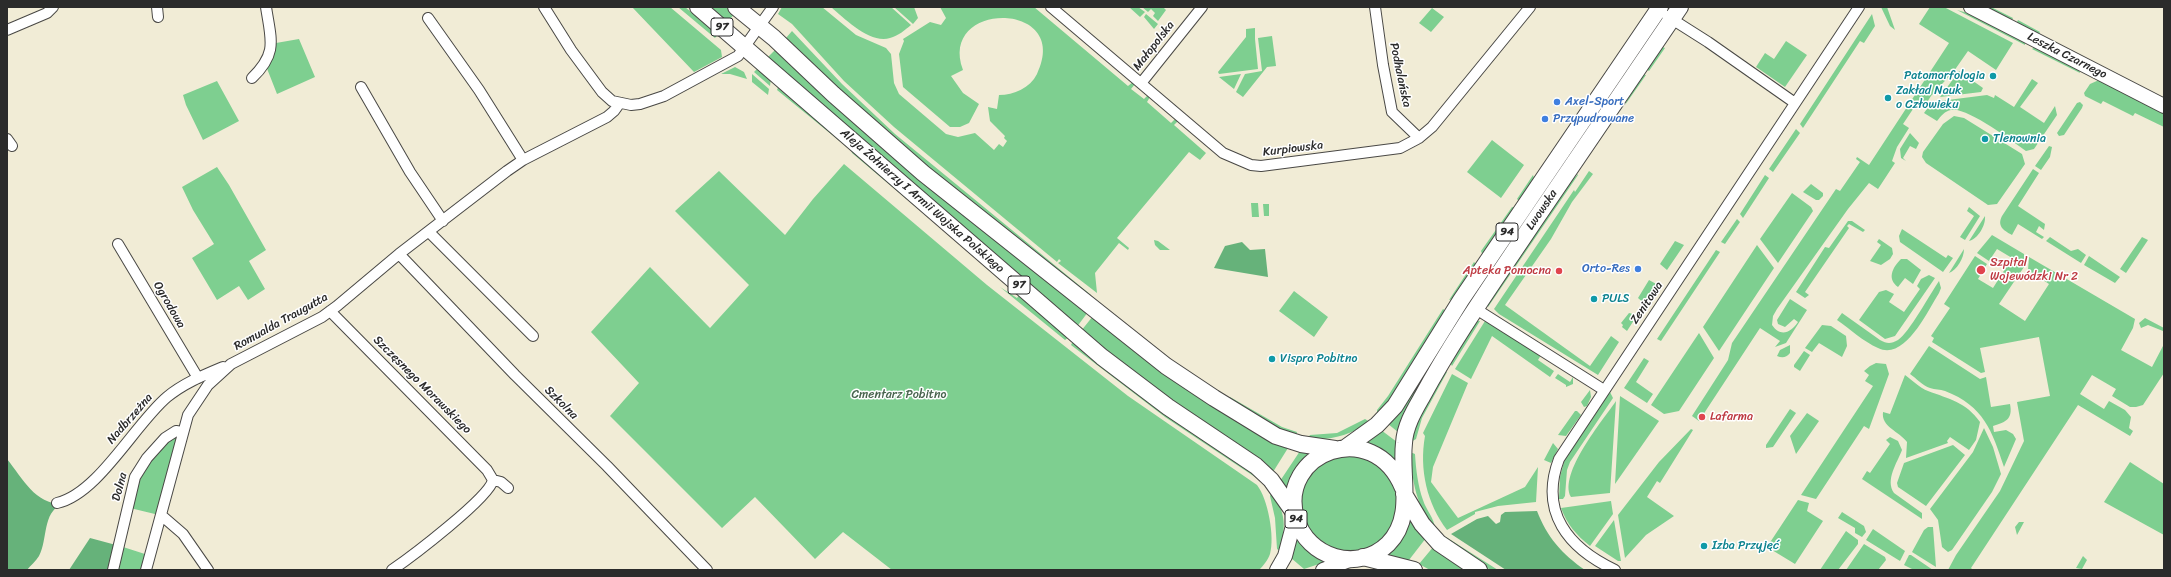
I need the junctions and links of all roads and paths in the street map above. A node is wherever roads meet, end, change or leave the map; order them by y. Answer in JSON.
{"nodes":[{"id":1,"x":54,"y":7,"type":"edge"},
{"id":2,"x":266,"y":7,"type":"edge"},
{"id":3,"x":544,"y":7,"type":"edge"},
{"id":4,"x":698,"y":7,"type":"edge"},
{"id":5,"x":736,"y":7,"type":"edge"},
{"id":6,"x":773,"y":7,"type":"edge"},
{"id":7,"x":1051,"y":7,"type":"edge"},
{"id":8,"x":1202,"y":7,"type":"edge"},
{"id":9,"x":1375,"y":7,"type":"edge"},
{"id":10,"x":1530,"y":7,"type":"edge"},
{"id":11,"x":1859,"y":7,"type":"edge"},
{"id":12,"x":1971,"y":7,"type":"edge"},
{"id":13,"x":1657,"y":11,"type":"edge"},
{"id":14,"x":1676,"y":13,"type":"edge"},
{"id":15,"x":428,"y":18,"type":"dead end"},
{"id":16,"x":759,"y":24,"type":"junction"},
{"id":17,"x":7,"y":30,"type":"edge"},
{"id":18,"x":746,"y":48,"type":"junction"},
{"id":19,"x":252,"y":78,"type":"dead end"},
{"id":20,"x":1142,"y":82,"type":"junction"},
{"id":21,"x":361,"y":88,"type":"dead end"},
{"id":22,"x":1795,"y":103,"type":"junction"},
{"id":23,"x":619,"y":104,"type":"junction"},
{"id":24,"x":2164,"y":106,"type":"edge"},
{"id":25,"x":1419,"y":138,"type":"junction"},
{"id":26,"x":522,"y":160,"type":"junction"},
{"id":27,"x":443,"y":221,"type":"junction"},
{"id":28,"x":429,"y":232,"type":"junction"},
{"id":29,"x":118,"y":244,"type":"dead end"},
{"id":30,"x":399,"y":254,"type":"junction"},
{"id":31,"x":1476,"y":309,"type":"junction"},
{"id":32,"x":330,"y":311,"type":"junction"},
{"id":33,"x":533,"y":336,"type":"dead end"},
{"id":34,"x":231,"y":364,"type":"junction"},
{"id":35,"x":198,"y":378,"type":"junction"},
{"id":36,"x":1604,"y":390,"type":"junction"},
{"id":37,"x":182,"y":432,"type":"junction"},
{"id":38,"x":1341,"y":449,"type":"junction"},
{"id":39,"x":493,"y":480,"type":"junction"},
{"id":40,"x":508,"y":488,"type":"dead end"},
{"id":41,"x":1403,"y":491,"type":"junction"},
{"id":42,"x":57,"y":503,"type":"dead end"},
{"id":43,"x":161,"y":515,"type":"junction"},
{"id":44,"x":1295,"y":516,"type":"junction"},
{"id":45,"x":1357,"y":558,"type":"junction"},
{"id":46,"x":113,"y":570,"type":"edge"},
{"id":47,"x":146,"y":570,"type":"edge"},
{"id":48,"x":208,"y":570,"type":"edge"},
{"id":49,"x":392,"y":570,"type":"edge"},
{"id":50,"x":707,"y":570,"type":"edge"},
{"id":51,"x":1277,"y":570,"type":"edge"},
{"id":52,"x":1323,"y":570,"type":"edge"},
{"id":53,"x":1414,"y":570,"type":"edge"},
{"id":54,"x":1478,"y":570,"type":"edge"},
{"id":55,"x":1615,"y":570,"type":"edge"}],
"edges":[{"from":1,"to":17,"type":"street"},
{"from":2,"to":19,"type":"street"},
{"from":3,"to":23,"type":"street"},
{"from":4,"to":18,"type":"main road","name":"Aleja Żołnierzy I Armii Wojska Polskiego","number":"97"},
{"from":5,"to":16,"type":"main road","name":"Aleja Żołnierzy I Armii Wojska Polskiego","number":"97"},
{"from":6,"to":16,"type":"street"},
{"from":7,"to":20,"type":"street","name":"Kurpiowska"},
{"from":8,"to":20,"type":"street","name":"Małopolska"},
{"from":9,"to":25,"type":"street","name":"Podhalańska"},
{"from":10,"to":25,"type":"street","name":"Kurpiowska"},
{"from":11,"to":22,"type":"street","name":"Zenitowa"},
{"from":12,"to":24,"type":"street","name":"Leszka Czarnego"},
{"from":13,"to":14,"type":"street"},
{"from":13,"to":38,"type":"main road","name":"Lwowska","number":"94"},
{"from":14,"to":22,"type":"street"},
{"from":14,"to":31,"type":"main road","name":"Lwowska","number":"94"},
{"from":15,"to":26,"type":"street"},
{"from":16,"to":18,"type":"street"},
{"from":16,"to":38,"type":"main road","name":"Aleja Żołnierzy I Armii Wojska Polskiego","number":"97"},
{"from":18,"to":23,"type":"street"},
{"from":18,"to":44,"type":"main road","name":"Aleja Żołnierzy I Armii Wojska Polskiego","number":"97"},
{"from":20,"to":25,"type":"street","name":"Kurpiowska"},
{"from":21,"to":27,"type":"street"},
{"from":22,"to":36,"type":"street","name":"Zenitowa"},
{"from":23,"to":26,"type":"street","name":"Romualda Traugutta"},
{"from":26,"to":27,"type":"street","name":"Romualda Traugutta"},
{"from":27,"to":28,"type":"street","name":"Romualda Traugutta"},
{"from":28,"to":30,"type":"street","name":"Romualda Traugutta"},
{"from":28,"to":33,"type":"street"},
{"from":29,"to":35,"type":"street","name":"Ogrodowa"},
{"from":30,"to":32,"type":"street","name":"Romualda Traugutta"},
{"from":30,"to":50,"type":"street","name":"Szkolna"},
{"from":31,"to":36,"type":"street"},
{"from":31,"to":41,"type":"main road","name":"Lwowska","number":"94"},
{"from":32,"to":34,"type":"street","name":"Romualda Traugutta"},
{"from":32,"to":39,"type":"street","name":"Szczęsnego Morawskiego"},
{"from":34,"to":35,"type":"street","name":"Nadbrzeżna"},
{"from":34,"to":37,"type":"street","name":"Romualda Traugutta"},
{"from":35,"to":42,"type":"street","name":"Nadbrzeżna"},
{"from":36,"to":55,"type":"street","name":"Zenitowa"},
{"from":37,"to":43,"type":"street","name":"Romualda Traugutta"},
{"from":37,"to":46,"type":"street","name":"Dolna"},
{"from":38,"to":41,"type":"main road"},
{"from":38,"to":44,"type":"main road","number":"94"},
{"from":39,"to":40,"type":"street","name":"Szczęsnego Morawskiego"},
{"from":39,"to":49,"type":"street"},
{"from":41,"to":45,"type":"main road","number":"94"},
{"from":41,"to":54,"type":"main road"},
{"from":43,"to":47,"type":"street","name":"Romualda Traugutta"},
{"from":43,"to":48,"type":"street"},
{"from":44,"to":45,"type":"main road","number":"94"},
{"from":44,"to":51,"type":"street"},
{"from":45,"to":52,"type":"street"},
{"from":45,"to":53,"type":"main road","number":"94"}]}
